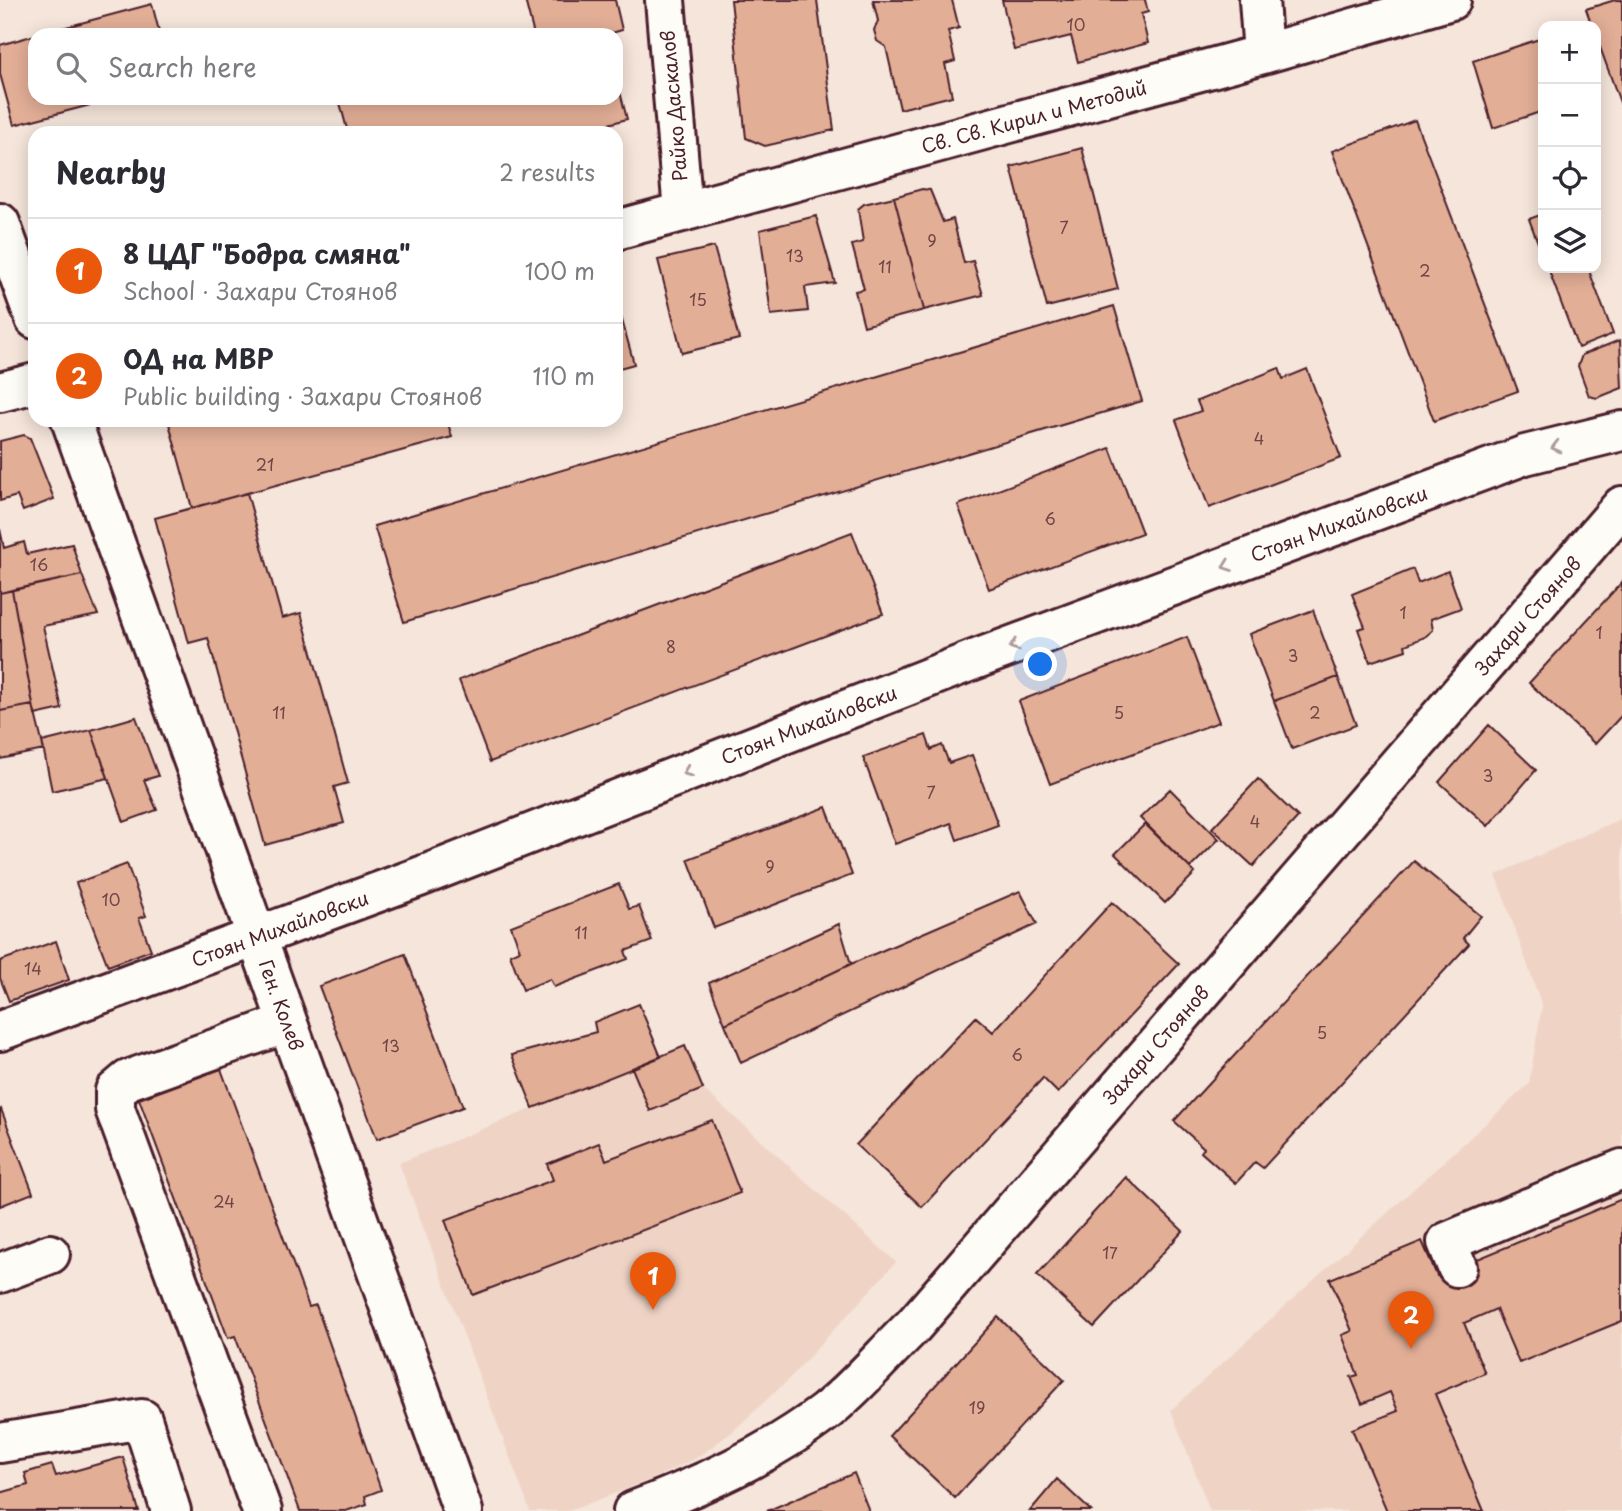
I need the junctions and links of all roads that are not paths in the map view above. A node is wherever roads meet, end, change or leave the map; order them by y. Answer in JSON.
{"nodes":[{"id":1,"x":665,"y":0,"type":"edge"},
{"id":2,"x":1259,"y":0,"type":"edge"},
{"id":3,"x":1451,"y":0,"type":"edge"},
{"id":4,"x":1263,"y":54,"type":"junction"},
{"id":5,"x":683,"y":212,"type":"junction"},
{"id":6,"x":0,"y":223,"type":"edge"},
{"id":7,"x":623,"y":228,"type":"edge"},
{"id":8,"x":28,"y":300,"type":"edge"},
{"id":9,"x":28,"y":385,"type":"edge"},
{"id":10,"x":0,"y":392,"type":"edge"},
{"id":11,"x":74,"y":427,"type":"edge"},
{"id":12,"x":1622,"y":431,"type":"edge"},
{"id":13,"x":1622,"y":506,"type":"edge"},
{"id":14,"x":256,"y":938,"type":"junction"},
{"id":15,"x":287,"y":1023,"type":"junction"},
{"id":16,"x":0,"y":1031,"type":"edge"},
{"id":17,"x":1622,"y":1169,"type":"edge"},
{"id":18,"x":50,"y":1254,"type":"dead end"},
{"id":19,"x":1457,"y":1267,"type":"dead end"},
{"id":20,"x":0,"y":1273,"type":"edge"},
{"id":21,"x":0,"y":1443,"type":"edge"},
{"id":22,"x":172,"y":1511,"type":"edge"},
{"id":23,"x":262,"y":1511,"type":"edge"},
{"id":24,"x":463,"y":1511,"type":"edge"},
{"id":25,"x":633,"y":1511,"type":"edge"}],
"edges":[{"from":1,"to":5,"type":"street","name":"Райко Даскалов"},
{"from":2,"to":4,"type":"street"},
{"from":3,"to":4,"type":"street","name":"Св. Св. Кирил и Методий"},
{"from":4,"to":5,"type":"street","name":"Св. Св. Кирил и Методий"},
{"from":5,"to":7,"type":"street","name":"Св. Св. Кирил и Методий"},
{"from":6,"to":8,"type":"street"},
{"from":9,"to":10,"type":"street"},
{"from":11,"to":14,"type":"street","name":"Ген. Колев"},
{"from":12,"to":14,"type":"street","name":"Стоян Михайловски","one_way":true},
{"from":13,"to":25,"type":"street","name":"Захари Стоянов"},
{"from":14,"to":15,"type":"street","name":"Ген. Колев"},
{"from":14,"to":16,"type":"street","name":"Стоян Михайловски"},
{"from":15,"to":23,"type":"street"},
{"from":15,"to":24,"type":"street","name":"Ген. Колев"},
{"from":17,"to":19,"type":"street"},
{"from":18,"to":20,"type":"street"},
{"from":21,"to":22,"type":"street"}]}
